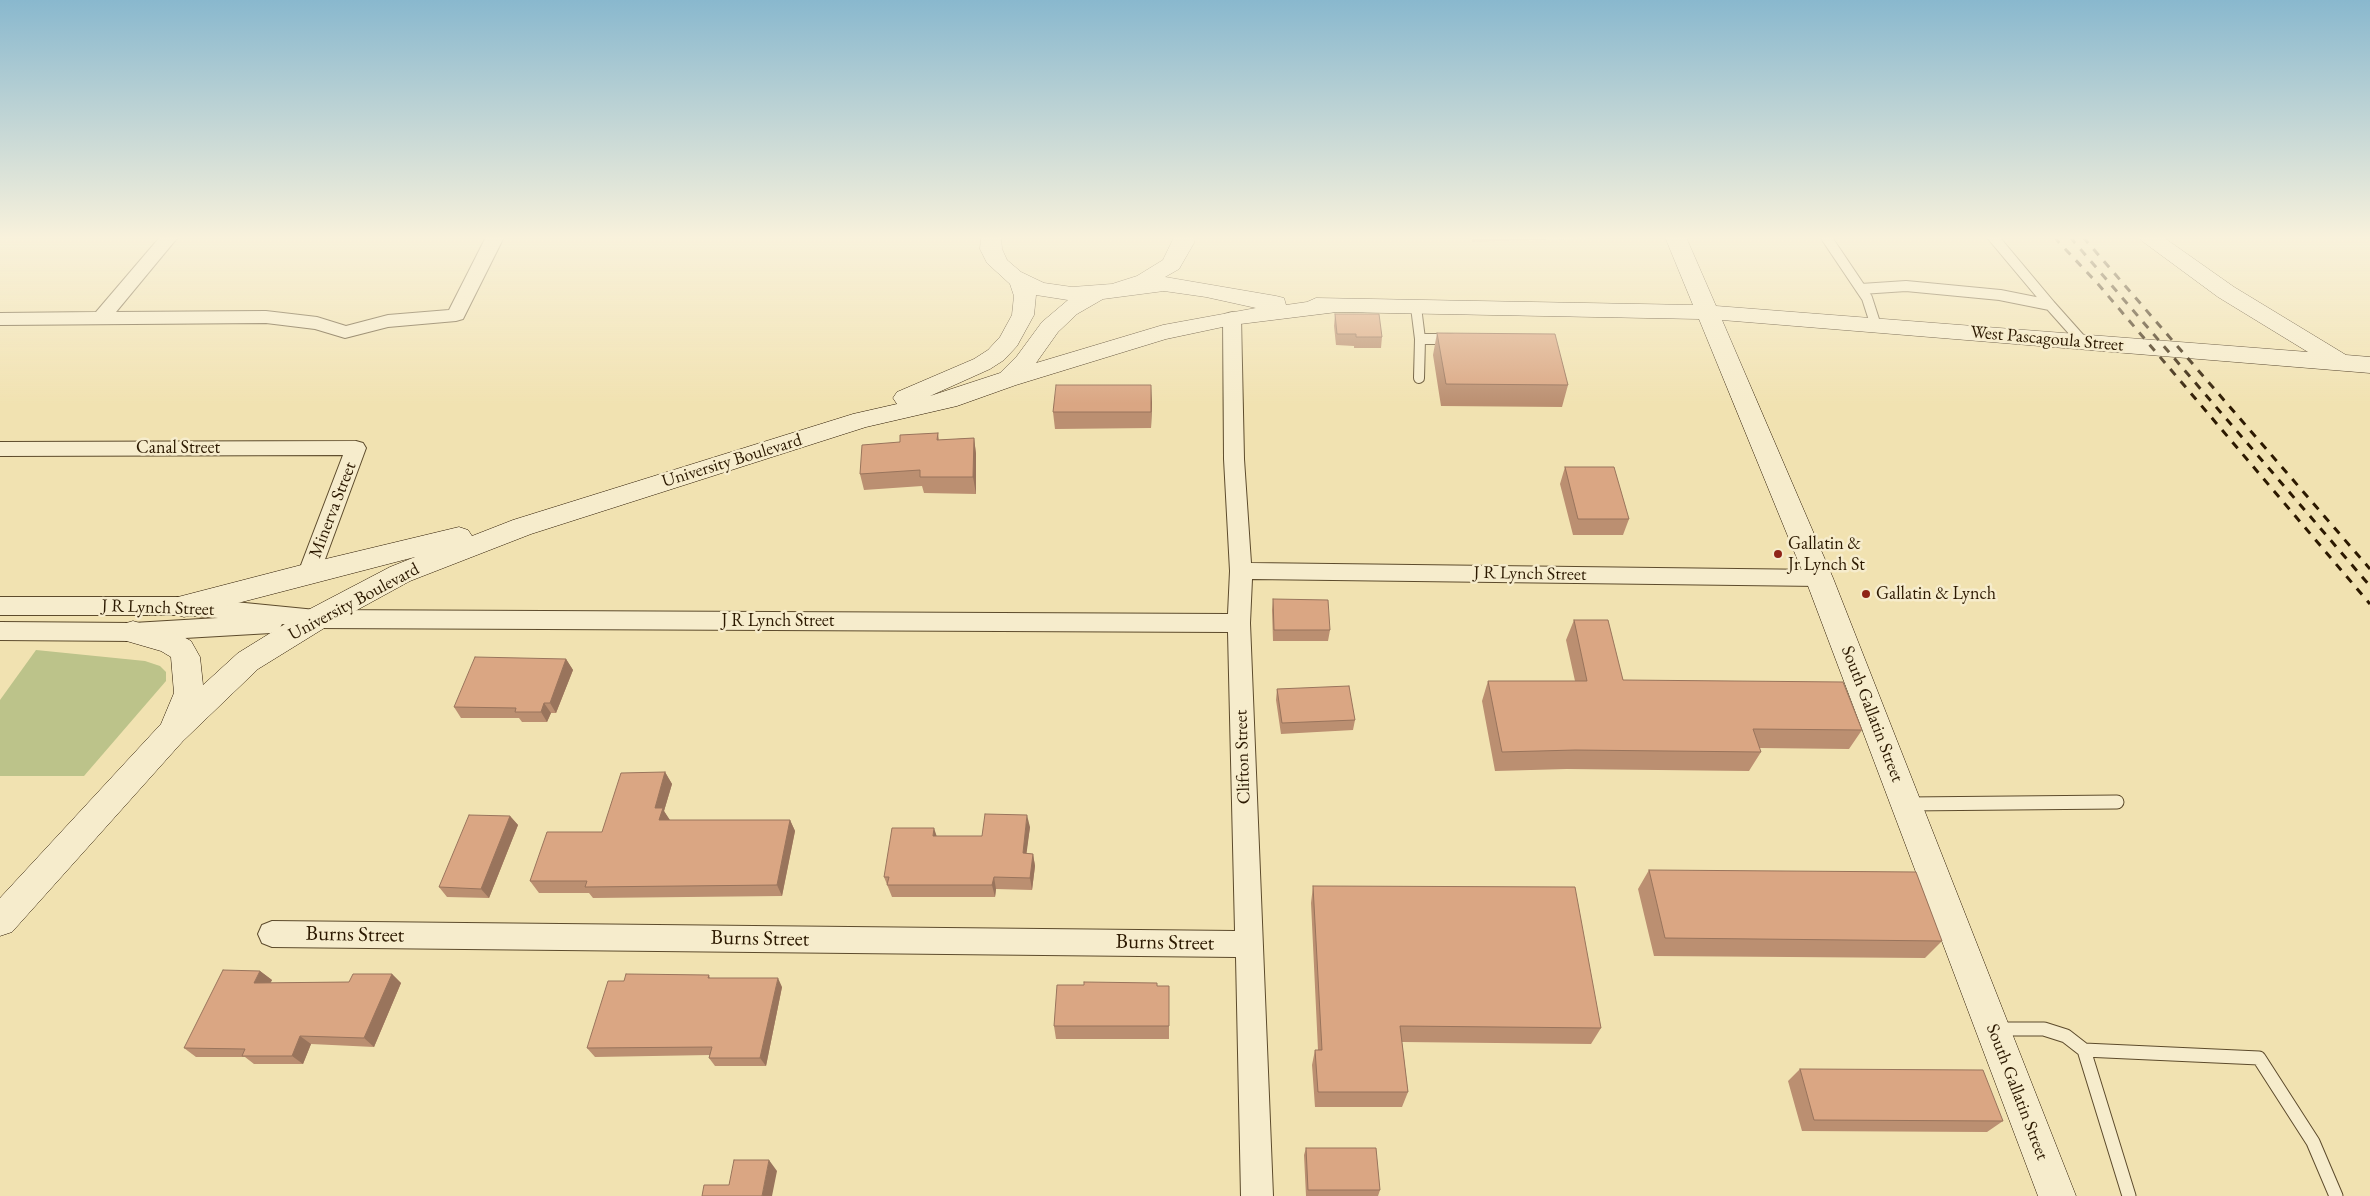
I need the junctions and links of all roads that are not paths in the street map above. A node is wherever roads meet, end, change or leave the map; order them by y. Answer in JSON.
{"nodes":[{"id":1,"x":122,"y":293,"type":"edge"},
{"id":2,"x":467,"y":293,"type":"edge"},
{"id":3,"x":1024,"y":293,"type":"edge"},
{"id":4,"x":1065,"y":293,"type":"edge"},
{"id":5,"x":1101,"y":293,"type":"edge"},
{"id":6,"x":1219,"y":293,"type":"edge"},
{"id":7,"x":1700,"y":293,"type":"edge"},
{"id":8,"x":1863,"y":293,"type":"edge"},
{"id":9,"x":1977,"y":293,"type":"edge"},
{"id":10,"x":2040,"y":293,"type":"edge"},
{"id":11,"x":2227,"y":293,"type":"edge"},
{"id":12,"x":1095,"y":294,"type":"junction"},
{"id":13,"x":2050,"y":305,"type":"junction"},
{"id":14,"x":1335,"y":306,"type":"junction"},
{"id":15,"x":1416,"y":307,"type":"junction"},
{"id":16,"x":1708,"y":312,"type":"junction"},
{"id":17,"x":101,"y":318,"type":"junction"},
{"id":18,"x":1232,"y":318,"type":"junction"},
{"id":19,"x":0,"y":319,"type":"edge"},
{"id":20,"x":1876,"y":326,"type":"junction"},
{"id":21,"x":1420,"y":339,"type":"junction"},
{"id":22,"x":1459,"y":339,"type":"edge"},
{"id":23,"x":2083,"y":342,"type":"junction"},
{"id":24,"x":2340,"y":362,"type":"junction"},
{"id":25,"x":2370,"y":365,"type":"edge"},
{"id":26,"x":1419,"y":378,"type":"dead end"},
{"id":27,"x":1008,"y":379,"type":"junction"},
{"id":28,"x":2370,"y":380,"type":"edge"},
{"id":29,"x":862,"y":420,"type":"junction"},
{"id":30,"x":356,"y":448,"type":"joint"},
{"id":31,"x":0,"y":449,"type":"edge"},
{"id":32,"x":522,"y":527,"type":"junction"},
{"id":33,"x":1241,"y":571,"type":"junction"},
{"id":34,"x":309,"y":572,"type":"junction"},
{"id":35,"x":1819,"y":578,"type":"junction"},
{"id":36,"x":0,"y":606,"type":"edge"},
{"id":37,"x":184,"y":606,"type":"junction"},
{"id":38,"x":316,"y":619,"type":"junction"},
{"id":39,"x":1239,"y":623,"type":"junction"},
{"id":40,"x":0,"y":631,"type":"edge"},
{"id":41,"x":133,"y":632,"type":"junction"},
{"id":42,"x":172,"y":732,"type":"junction"},
{"id":43,"x":2117,"y":802,"type":"dead end"},
{"id":44,"x":1906,"y":804,"type":"junction"},
{"id":45,"x":0,"y":921,"type":"edge"},
{"id":46,"x":272,"y":934,"type":"dead end"},
{"id":47,"x":1249,"y":944,"type":"junction"},
{"id":48,"x":1993,"y":1029,"type":"junction"},
{"id":49,"x":2084,"y":1050,"type":"junction"},
{"id":50,"x":1257,"y":1196,"type":"edge"},
{"id":51,"x":2057,"y":1196,"type":"edge"},
{"id":52,"x":2129,"y":1196,"type":"edge"},
{"id":53,"x":2336,"y":1196,"type":"edge"}],
"edges":[{"from":1,"to":17,"type":"street"},
{"from":2,"to":17,"type":"street"},
{"from":3,"to":29,"type":"main road","name":"University Boulevard"},
{"from":4,"to":12,"type":"main road"},
{"from":5,"to":12,"type":"main road"},
{"from":6,"to":14,"type":"main road","name":"West Pascagoula Street"},
{"from":7,"to":16,"type":"main road","name":"South Gallatin Street"},
{"from":8,"to":20,"type":"lane"},
{"from":9,"to":13,"type":"lane"},
{"from":10,"to":13,"type":"lane"},
{"from":11,"to":24,"type":"main road"},
{"from":12,"to":27,"type":"main road","name":"University Boulevard"},
{"from":13,"to":23,"type":"lane"},
{"from":14,"to":15,"type":"main road","name":"West Pascagoula Street"},
{"from":14,"to":18,"type":"main road","name":"West Pascagoula Street"},
{"from":15,"to":16,"type":"main road","name":"West Pascagoula Street"},
{"from":15,"to":21,"type":"lane"},
{"from":16,"to":20,"type":"main road","name":"West Pascagoula Street"},
{"from":16,"to":35,"type":"main road","name":"South Gallatin Street"},
{"from":17,"to":19,"type":"street"},
{"from":18,"to":27,"type":"main road","name":"West Pascagoula Street"},
{"from":18,"to":33,"type":"street","name":"Clifton Street"},
{"from":20,"to":23,"type":"main road","name":"West Pascagoula Street"},
{"from":21,"to":22,"type":"lane"},
{"from":21,"to":26,"type":"lane"},
{"from":23,"to":24,"type":"main road","name":"West Pascagoula Street"},
{"from":24,"to":25,"type":"main road","name":"West Pascagoula Street"},
{"from":24,"to":28,"type":"main road"},
{"from":27,"to":29,"type":"main road","name":"University Boulevard"},
{"from":29,"to":32,"type":"main road","name":"University Boulevard"},
{"from":30,"to":31,"type":"street","name":"Canal Street"},
{"from":30,"to":34,"type":"street","name":"Minerva Street"},
{"from":32,"to":34,"type":"main road"},
{"from":32,"to":38,"type":"main road","name":"University Boulevard"},
{"from":33,"to":35,"type":"street","name":"J R Lynch Street"},
{"from":33,"to":39,"type":"street","name":"Clifton Street"},
{"from":34,"to":37,"type":"main road"},
{"from":35,"to":44,"type":"main road","name":"South Gallatin Street"},
{"from":36,"to":37,"type":"street","name":"J R Lynch Street"},
{"from":37,"to":38,"type":"street","name":"J R Lynch Street"},
{"from":38,"to":39,"type":"street","name":"J R Lynch Street"},
{"from":38,"to":41,"type":"street","name":"J R Lynch Street"},
{"from":38,"to":42,"type":"main road","name":"University Boulevard"},
{"from":39,"to":47,"type":"street","name":"Clifton Street"},
{"from":40,"to":41,"type":"street","name":"J R Lynch Street"},
{"from":41,"to":42,"type":"main road"},
{"from":42,"to":45,"type":"main road","name":"University Boulevard"},
{"from":43,"to":44,"type":"lane"},
{"from":44,"to":48,"type":"main road","name":"South Gallatin Street"},
{"from":46,"to":47,"type":"street","name":"Burns Street"},
{"from":47,"to":50,"type":"street","name":"Clifton Street"},
{"from":48,"to":49,"type":"lane"},
{"from":48,"to":51,"type":"main road","name":"South Gallatin Street"},
{"from":49,"to":52,"type":"lane"},
{"from":49,"to":53,"type":"lane"}]}
